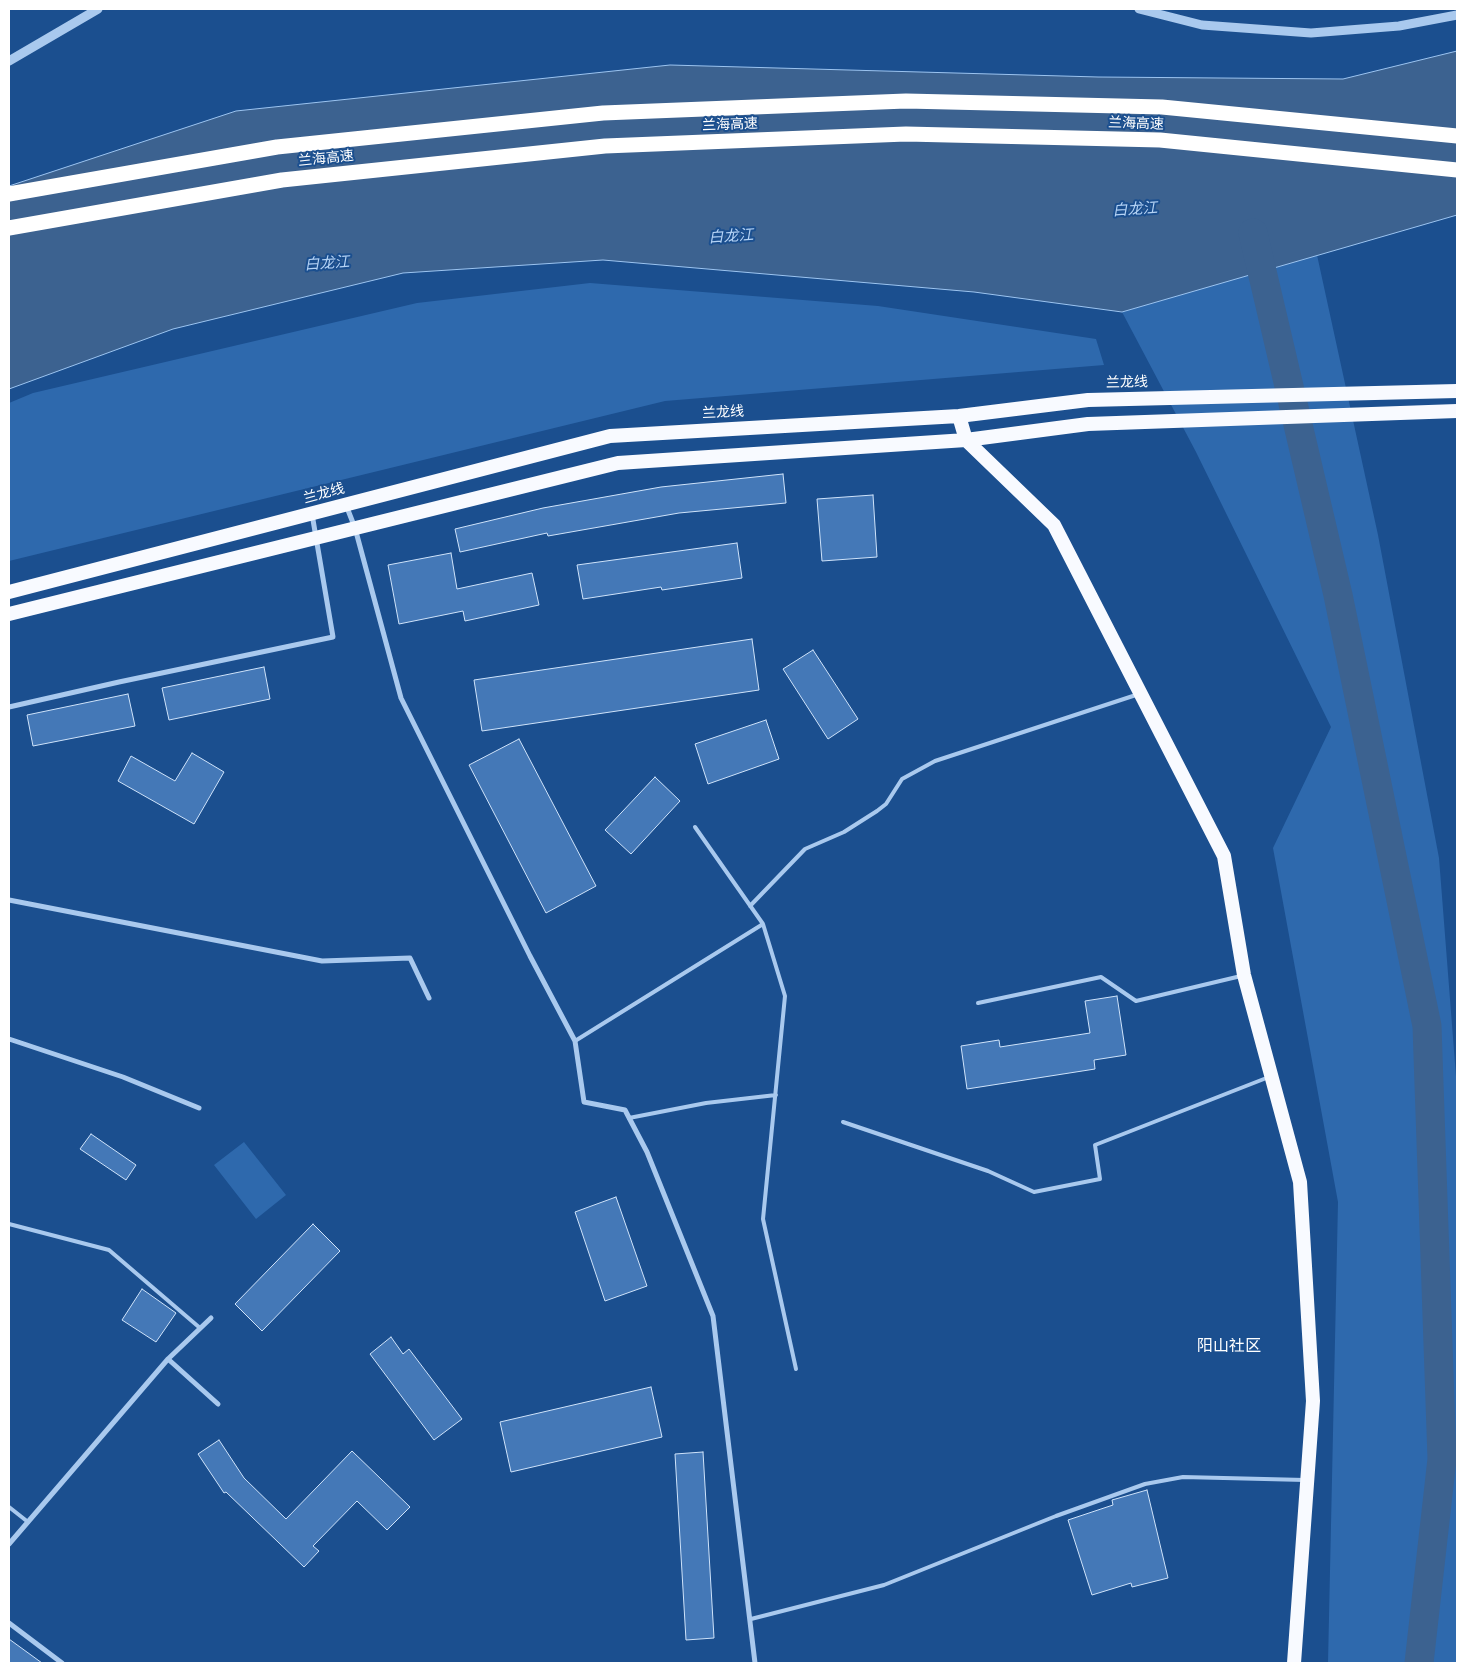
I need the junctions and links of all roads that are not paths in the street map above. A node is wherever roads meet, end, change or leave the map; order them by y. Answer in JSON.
{"nodes":[{"id":1,"x":98,"y":9,"type":"edge"},
{"id":2,"x":1139,"y":9,"type":"edge"},
{"id":3,"x":1457,"y":15,"type":"edge"},
{"id":4,"x":9,"y":61,"type":"edge"},
{"id":5,"x":1457,"y":136,"type":"edge"},
{"id":6,"x":1457,"y":170,"type":"edge"},
{"id":7,"x":9,"y":194,"type":"edge"},
{"id":8,"x":9,"y":228,"type":"edge"},
{"id":9,"x":1457,"y":391,"type":"edge"},
{"id":10,"x":1457,"y":411,"type":"edge"},
{"id":11,"x":960,"y":416,"type":"junction"},
{"id":12,"x":966,"y":440,"type":"junction"},
{"id":13,"x":346,"y":505,"type":"junction"},
{"id":14,"x":311,"y":514,"type":"junction"},
{"id":15,"x":355,"y":528,"type":"junction"},
{"id":16,"x":317,"y":537,"type":"junction"},
{"id":17,"x":9,"y":592,"type":"edge"},
{"id":18,"x":9,"y":614,"type":"edge"},
{"id":19,"x":1141,"y":694,"type":"junction"},
{"id":20,"x":9,"y":707,"type":"edge"},
{"id":21,"x":695,"y":827,"type":"dead end"},
{"id":22,"x":9,"y":900,"type":"edge"},
{"id":23,"x":750,"y":906,"type":"junction"},
{"id":24,"x":762,"y":924,"type":"junction"},
{"id":25,"x":1244,"y":975,"type":"junction"},
{"id":26,"x":429,"y":998,"type":"dead end"},
{"id":27,"x":978,"y":1003,"type":"dead end"},
{"id":28,"x":9,"y":1039,"type":"edge"},
{"id":29,"x":575,"y":1041,"type":"junction"},
{"id":30,"x":1271,"y":1076,"type":"junction"},
{"id":31,"x":776,"y":1095,"type":"junction"},
{"id":32,"x":200,"y":1108,"type":"dead end"},
{"id":33,"x":629,"y":1118,"type":"junction"},
{"id":34,"x":843,"y":1122,"type":"dead end"},
{"id":35,"x":9,"y":1224,"type":"edge"},
{"id":36,"x":211,"y":1318,"type":"dead end"},
{"id":37,"x":200,"y":1328,"type":"junction"},
{"id":38,"x":168,"y":1359,"type":"junction"},
{"id":39,"x":796,"y":1369,"type":"dead end"},
{"id":40,"x":218,"y":1404,"type":"dead end"},
{"id":41,"x":1307,"y":1480,"type":"junction"},
{"id":42,"x":9,"y":1507,"type":"edge"},
{"id":43,"x":28,"y":1522,"type":"junction"},
{"id":44,"x":9,"y":1544,"type":"edge"},
{"id":45,"x":751,"y":1619,"type":"junction"},
{"id":46,"x":9,"y":1623,"type":"edge"},
{"id":47,"x":62,"y":1663,"type":"edge"},
{"id":48,"x":755,"y":1663,"type":"edge"},
{"id":49,"x":1294,"y":1663,"type":"edge"}],
"edges":[{"from":1,"to":4,"type":"street"},
{"from":2,"to":3,"type":"street"},
{"from":5,"to":7,"type":"highway","name":"兰海高速"},
{"from":6,"to":8,"type":"highway","name":"兰海高速"},
{"from":9,"to":11,"type":"highway","name":"兰龙线"},
{"from":10,"to":12,"type":"highway"},
{"from":11,"to":12,"type":"highway"},
{"from":11,"to":13,"type":"highway","name":"兰龙线"},
{"from":12,"to":15,"type":"highway"},
{"from":12,"to":19,"type":"highway"},
{"from":13,"to":14,"type":"highway","name":"兰龙线"},
{"from":13,"to":15,"type":"street"},
{"from":14,"to":16,"type":"street"},
{"from":14,"to":17,"type":"highway","name":"兰龙线"},
{"from":15,"to":16,"type":"highway"},
{"from":15,"to":29,"type":"street"},
{"from":16,"to":18,"type":"highway"},
{"from":16,"to":20,"type":"street"},
{"from":19,"to":23,"type":"lane"},
{"from":19,"to":25,"type":"highway"},
{"from":21,"to":23,"type":"lane"},
{"from":22,"to":26,"type":"street"},
{"from":23,"to":24,"type":"lane"},
{"from":24,"to":29,"type":"lane"},
{"from":24,"to":31,"type":"lane"},
{"from":25,"to":27,"type":"lane"},
{"from":25,"to":30,"type":"highway"},
{"from":28,"to":32,"type":"street"},
{"from":29,"to":33,"type":"street"},
{"from":30,"to":34,"type":"lane"},
{"from":30,"to":41,"type":"highway"},
{"from":31,"to":33,"type":"lane"},
{"from":31,"to":39,"type":"lane"},
{"from":33,"to":45,"type":"street"},
{"from":35,"to":37,"type":"lane"},
{"from":36,"to":37,"type":"street"},
{"from":37,"to":38,"type":"street"},
{"from":38,"to":40,"type":"street"},
{"from":38,"to":43,"type":"street"},
{"from":41,"to":45,"type":"lane"},
{"from":41,"to":49,"type":"highway"},
{"from":42,"to":43,"type":"lane"},
{"from":43,"to":44,"type":"street"},
{"from":45,"to":48,"type":"street"},
{"from":46,"to":47,"type":"street"}]}
